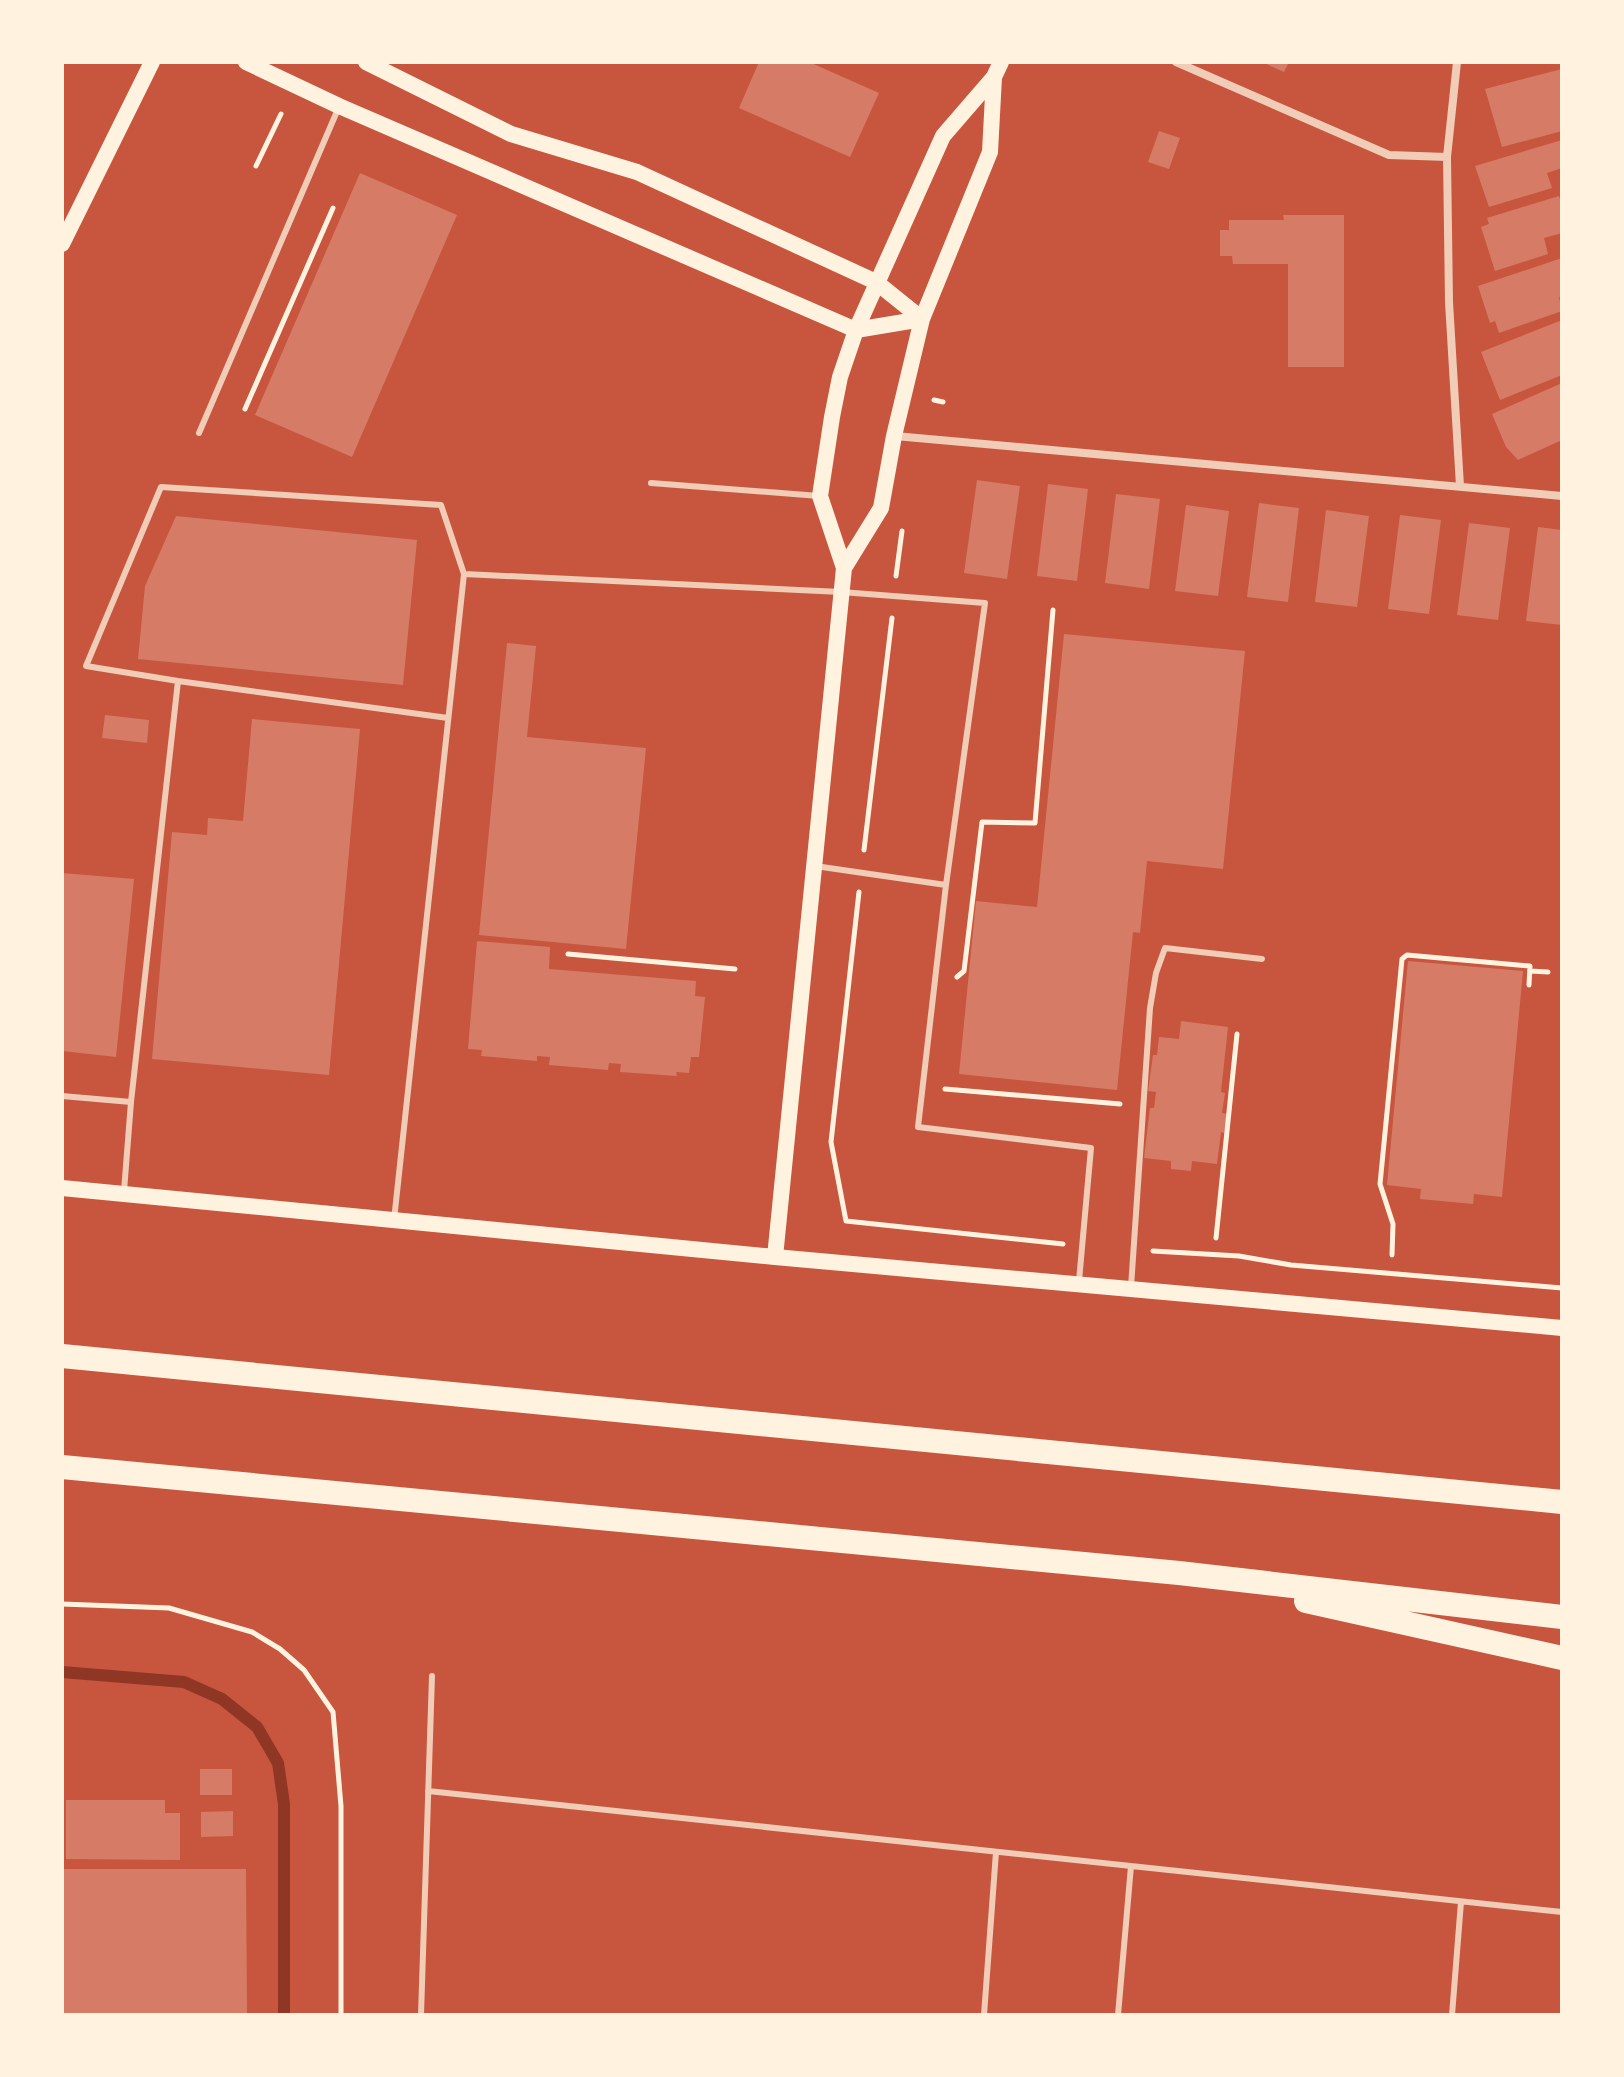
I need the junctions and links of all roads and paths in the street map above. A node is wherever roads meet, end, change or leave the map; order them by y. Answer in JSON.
{"nodes":[{"id":1,"x":152,"y":62,"type":"edge"},
{"id":2,"x":246,"y":62,"type":"edge"},
{"id":3,"x":366,"y":62,"type":"edge"},
{"id":4,"x":1176,"y":62,"type":"edge"},
{"id":5,"x":1457,"y":62,"type":"edge"},
{"id":6,"x":997,"y":70,"type":"edge"},
{"id":7,"x":339,"y":106,"type":"junction"},
{"id":8,"x":281,"y":114,"type":"dead end"},
{"id":9,"x":1447,"y":157,"type":"junction"},
{"id":10,"x":256,"y":166,"type":"dead end"},
{"id":11,"x":333,"y":208,"type":"dead end"},
{"id":12,"x":62,"y":244,"type":"edge"},
{"id":13,"x":876,"y":282,"type":"junction"},
{"id":14,"x":922,"y":319,"type":"junction"},
{"id":15,"x":856,"y":330,"type":"junction"},
{"id":16,"x":934,"y":400,"type":"dead end"},
{"id":17,"x":943,"y":402,"type":"dead end"},
{"id":18,"x":245,"y":409,"type":"dead end"},
{"id":19,"x":199,"y":433,"type":"dead end"},
{"id":20,"x":894,"y":436,"type":"junction"},
{"id":21,"x":651,"y":483,"type":"dead end"},
{"id":22,"x":1460,"y":486,"type":"junction"},
{"id":23,"x":820,"y":496,"type":"junction"},
{"id":24,"x":1562,"y":496,"type":"edge"},
{"id":25,"x":903,"y":517,"type":"dead end"},
{"id":26,"x":844,"y":568,"type":"junction"},
{"id":27,"x":464,"y":574,"type":"junction"},
{"id":28,"x":841,"y":592,"type":"junction"},
{"id":29,"x":894,"y":596,"type":"junction"},
{"id":30,"x":1053,"y":610,"type":"dead end"},
{"id":31,"x":178,"y":681,"type":"junction"},
{"id":32,"x":448,"y":718,"type":"junction"},
{"id":33,"x":814,"y":866,"type":"junction"},
{"id":34,"x":861,"y":873,"type":"junction"},
{"id":35,"x":946,"y":885,"type":"junction"},
{"id":36,"x":568,"y":954,"type":"dead end"},
{"id":37,"x":1262,"y":959,"type":"dead end"},
{"id":38,"x":735,"y":969,"type":"dead end"},
{"id":39,"x":1530,"y":971,"type":"junction"},
{"id":40,"x":1548,"y":972,"type":"dead end"},
{"id":41,"x":954,"y":979,"type":"dead end"},
{"id":42,"x":1529,"y":985,"type":"dead end"},
{"id":43,"x":1237,"y":1034,"type":"dead end"},
{"id":44,"x":944,"y":1089,"type":"dead end"},
{"id":45,"x":62,"y":1096,"type":"edge"},
{"id":46,"x":131,"y":1102,"type":"junction"},
{"id":47,"x":1120,"y":1104,"type":"dead end"},
{"id":48,"x":62,"y":1188,"type":"edge"},
{"id":49,"x":124,"y":1194,"type":"junction"},
{"id":50,"x":394,"y":1220,"type":"junction"},
{"id":51,"x":1216,"y":1238,"type":"dead end"},
{"id":52,"x":1082,"y":1246,"type":"junction"},
{"id":53,"x":1133,"y":1249,"type":"junction"},
{"id":54,"x":1392,"y":1255,"type":"dead end"},
{"id":55,"x":775,"y":1257,"type":"junction"},
{"id":56,"x":1079,"y":1285,"type":"junction"},
{"id":57,"x":1562,"y":1288,"type":"edge"},
{"id":58,"x":1131,"y":1290,"type":"junction"},
{"id":59,"x":1562,"y":1328,"type":"edge"},
{"id":60,"x":62,"y":1356,"type":"edge"},
{"id":61,"x":62,"y":1467,"type":"edge"},
{"id":62,"x":1562,"y":1502,"type":"edge"},
{"id":63,"x":1179,"y":1573,"type":"junction"},
{"id":64,"x":62,"y":1604,"type":"edge"},
{"id":65,"x":1562,"y":1617,"type":"edge"},
{"id":66,"x":1562,"y":1658,"type":"edge"},
{"id":67,"x":432,"y":1676,"type":"dead end"},
{"id":68,"x":428,"y":1791,"type":"junction"},
{"id":69,"x":996,"y":1852,"type":"junction"},
{"id":70,"x":1131,"y":1866,"type":"junction"},
{"id":71,"x":1461,"y":1902,"type":"junction"},
{"id":72,"x":1562,"y":1912,"type":"edge"},
{"id":73,"x":341,"y":2015,"type":"edge"},
{"id":74,"x":421,"y":2015,"type":"edge"},
{"id":75,"x":984,"y":2015,"type":"edge"},
{"id":76,"x":1118,"y":2015,"type":"edge"},
{"id":77,"x":1452,"y":2015,"type":"edge"}],
"edges":[{"from":1,"to":12,"type":"main road"},
{"from":2,"to":7,"type":"main road"},
{"from":3,"to":13,"type":"main road"},
{"from":4,"to":9,"type":"street"},
{"from":5,"to":9,"type":"street"},
{"from":6,"to":13,"type":"main road"},
{"from":6,"to":14,"type":"main road"},
{"from":7,"to":15,"type":"main road"},
{"from":7,"to":19,"type":"lane"},
{"from":8,"to":10,"type":"path"},
{"from":9,"to":22,"type":"street"},
{"from":11,"to":18,"type":"path"},
{"from":13,"to":14,"type":"main road"},
{"from":13,"to":15,"type":"main road"},
{"from":14,"to":15,"type":"main road"},
{"from":14,"to":20,"type":"main road"},
{"from":15,"to":23,"type":"main road"},
{"from":16,"to":17,"type":"path"},
{"from":20,"to":22,"type":"street"},
{"from":20,"to":26,"type":"main road"},
{"from":21,"to":23,"type":"lane"},
{"from":22,"to":24,"type":"street"},
{"from":23,"to":26,"type":"main road"},
{"from":25,"to":29,"type":"path"},
{"from":26,"to":28,"type":"main road"},
{"from":27,"to":28,"type":"lane"},
{"from":27,"to":31,"type":"lane"},
{"from":27,"to":32,"type":"lane"},
{"from":28,"to":29,"type":"lane"},
{"from":28,"to":33,"type":"main road"},
{"from":29,"to":34,"type":"path"},
{"from":29,"to":35,"type":"lane"},
{"from":30,"to":41,"type":"path"},
{"from":31,"to":32,"type":"lane"},
{"from":31,"to":46,"type":"lane"},
{"from":32,"to":50,"type":"lane"},
{"from":33,"to":34,"type":"lane"},
{"from":33,"to":55,"type":"main road"},
{"from":34,"to":35,"type":"lane"},
{"from":34,"to":52,"type":"path"},
{"from":35,"to":52,"type":"lane"},
{"from":36,"to":38,"type":"path"},
{"from":37,"to":53,"type":"lane"},
{"from":39,"to":40,"type":"path"},
{"from":39,"to":42,"type":"path"},
{"from":39,"to":54,"type":"path"},
{"from":43,"to":51,"type":"path"},
{"from":44,"to":47,"type":"path"},
{"from":45,"to":46,"type":"lane"},
{"from":46,"to":49,"type":"lane"},
{"from":48,"to":49,"type":"main road"},
{"from":49,"to":50,"type":"main road"},
{"from":50,"to":55,"type":"main road"},
{"from":52,"to":56,"type":"lane"},
{"from":53,"to":57,"type":"path"},
{"from":53,"to":58,"type":"lane"},
{"from":55,"to":56,"type":"main road"},
{"from":56,"to":58,"type":"main road"},
{"from":58,"to":59,"type":"main road"},
{"from":60,"to":62,"type":"highway"},
{"from":61,"to":63,"type":"highway"},
{"from":63,"to":65,"type":"highway"},
{"from":63,"to":66,"type":"highway"},
{"from":64,"to":73,"type":"path"},
{"from":67,"to":68,"type":"lane"},
{"from":68,"to":69,"type":"lane"},
{"from":68,"to":74,"type":"lane"},
{"from":69,"to":70,"type":"lane"},
{"from":69,"to":75,"type":"lane"},
{"from":70,"to":71,"type":"lane"},
{"from":70,"to":76,"type":"lane"},
{"from":71,"to":72,"type":"lane"},
{"from":71,"to":77,"type":"lane"}]}
